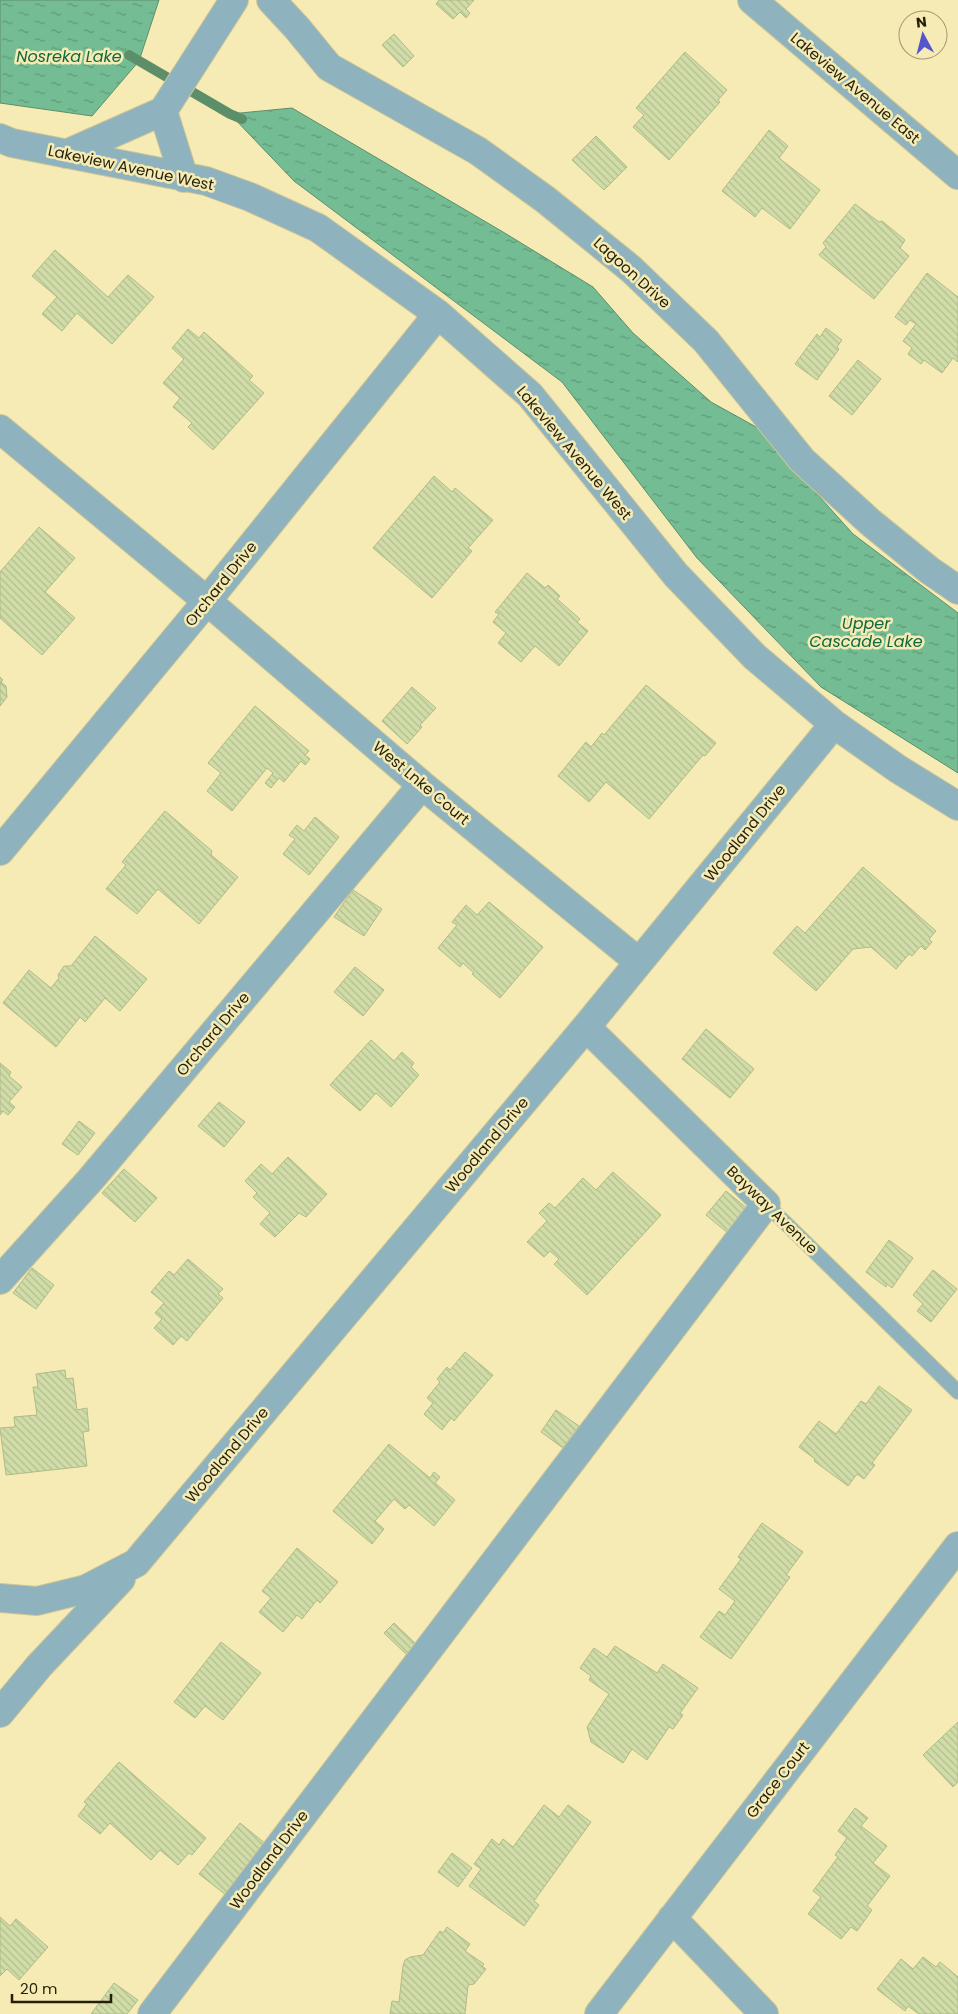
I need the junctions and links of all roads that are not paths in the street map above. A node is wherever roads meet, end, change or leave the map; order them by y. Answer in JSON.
{"nodes":[{"id":1,"x":234,"y":0,"type":"edge"},
{"id":2,"x":271,"y":0,"type":"edge"},
{"id":3,"x":752,"y":0,"type":"edge"},
{"id":4,"x":163,"y":112,"type":"junction"},
{"id":5,"x":0,"y":138,"type":"edge"},
{"id":6,"x":66,"y":154,"type":"junction"},
{"id":7,"x":958,"y":175,"type":"edge"},
{"id":8,"x":184,"y":178,"type":"junction"},
{"id":9,"x":438,"y":314,"type":"junction"},
{"id":10,"x":0,"y":429,"type":"edge"},
{"id":11,"x":958,"y":590,"type":"edge"},
{"id":12,"x":207,"y":601,"type":"junction"},
{"id":13,"x":834,"y":724,"type":"junction"},
{"id":14,"x":422,"y":785,"type":"junction"},
{"id":15,"x":958,"y":806,"type":"edge"},
{"id":16,"x":0,"y":850,"type":"edge"},
{"id":17,"x":638,"y":962,"type":"junction"},
{"id":18,"x":586,"y":1027,"type":"junction"},
{"id":19,"x":766,"y":1204,"type":"junction"},
{"id":20,"x":0,"y":1280,"type":"edge"},
{"id":21,"x":958,"y":1392,"type":"edge"},
{"id":22,"x":958,"y":1546,"type":"edge"},
{"id":23,"x":136,"y":1563,"type":"junction"},
{"id":24,"x":0,"y":1598,"type":"edge"},
{"id":25,"x":0,"y":1713,"type":"edge"},
{"id":26,"x":672,"y":1918,"type":"junction"},
{"id":27,"x":152,"y":2014,"type":"edge"},
{"id":28,"x":598,"y":2014,"type":"edge"},
{"id":29,"x":764,"y":2014,"type":"edge"}],
"edges":[{"from":1,"to":4,"type":"street"},
{"from":2,"to":11,"type":"street","name":"Lagoon Drive"},
{"from":3,"to":7,"type":"street","name":"Lakeview Avenue East"},
{"from":4,"to":6,"type":"street"},
{"from":4,"to":8,"type":"street"},
{"from":5,"to":6,"type":"street","name":"Lakeview Avenue West"},
{"from":6,"to":8,"type":"street","name":"Lakeview Avenue West"},
{"from":8,"to":9,"type":"street","name":"Lakeview Avenue West"},
{"from":9,"to":12,"type":"street","name":"Orchard Drive"},
{"from":9,"to":13,"type":"street","name":"Lakeview Avenue West"},
{"from":10,"to":12,"type":"street","name":"West Lnke Court"},
{"from":12,"to":14,"type":"street","name":"West Lnke Court"},
{"from":12,"to":16,"type":"street","name":"Orchard Drive"},
{"from":13,"to":15,"type":"street","name":"Lakeview Avenue West"},
{"from":13,"to":17,"type":"street","name":"Woodland Drive"},
{"from":14,"to":17,"type":"street","name":"West Lnke Court"},
{"from":14,"to":20,"type":"street","name":"Orchard Drive"},
{"from":17,"to":18,"type":"street","name":"Woodland Drive"},
{"from":18,"to":19,"type":"street","name":"Bayway Avenue"},
{"from":18,"to":23,"type":"street","name":"Woodland Drive"},
{"from":19,"to":21,"type":"lane","name":"Bayway Avenue"},
{"from":19,"to":27,"type":"street","name":"Woodland Drive"},
{"from":22,"to":26,"type":"street","name":"Grace Court"},
{"from":23,"to":24,"type":"street","name":"Woodland Drive"},
{"from":23,"to":25,"type":"street","name":"Woodland Drive"},
{"from":26,"to":28,"type":"street","name":"Grace Court"},
{"from":26,"to":29,"type":"street"}]}
